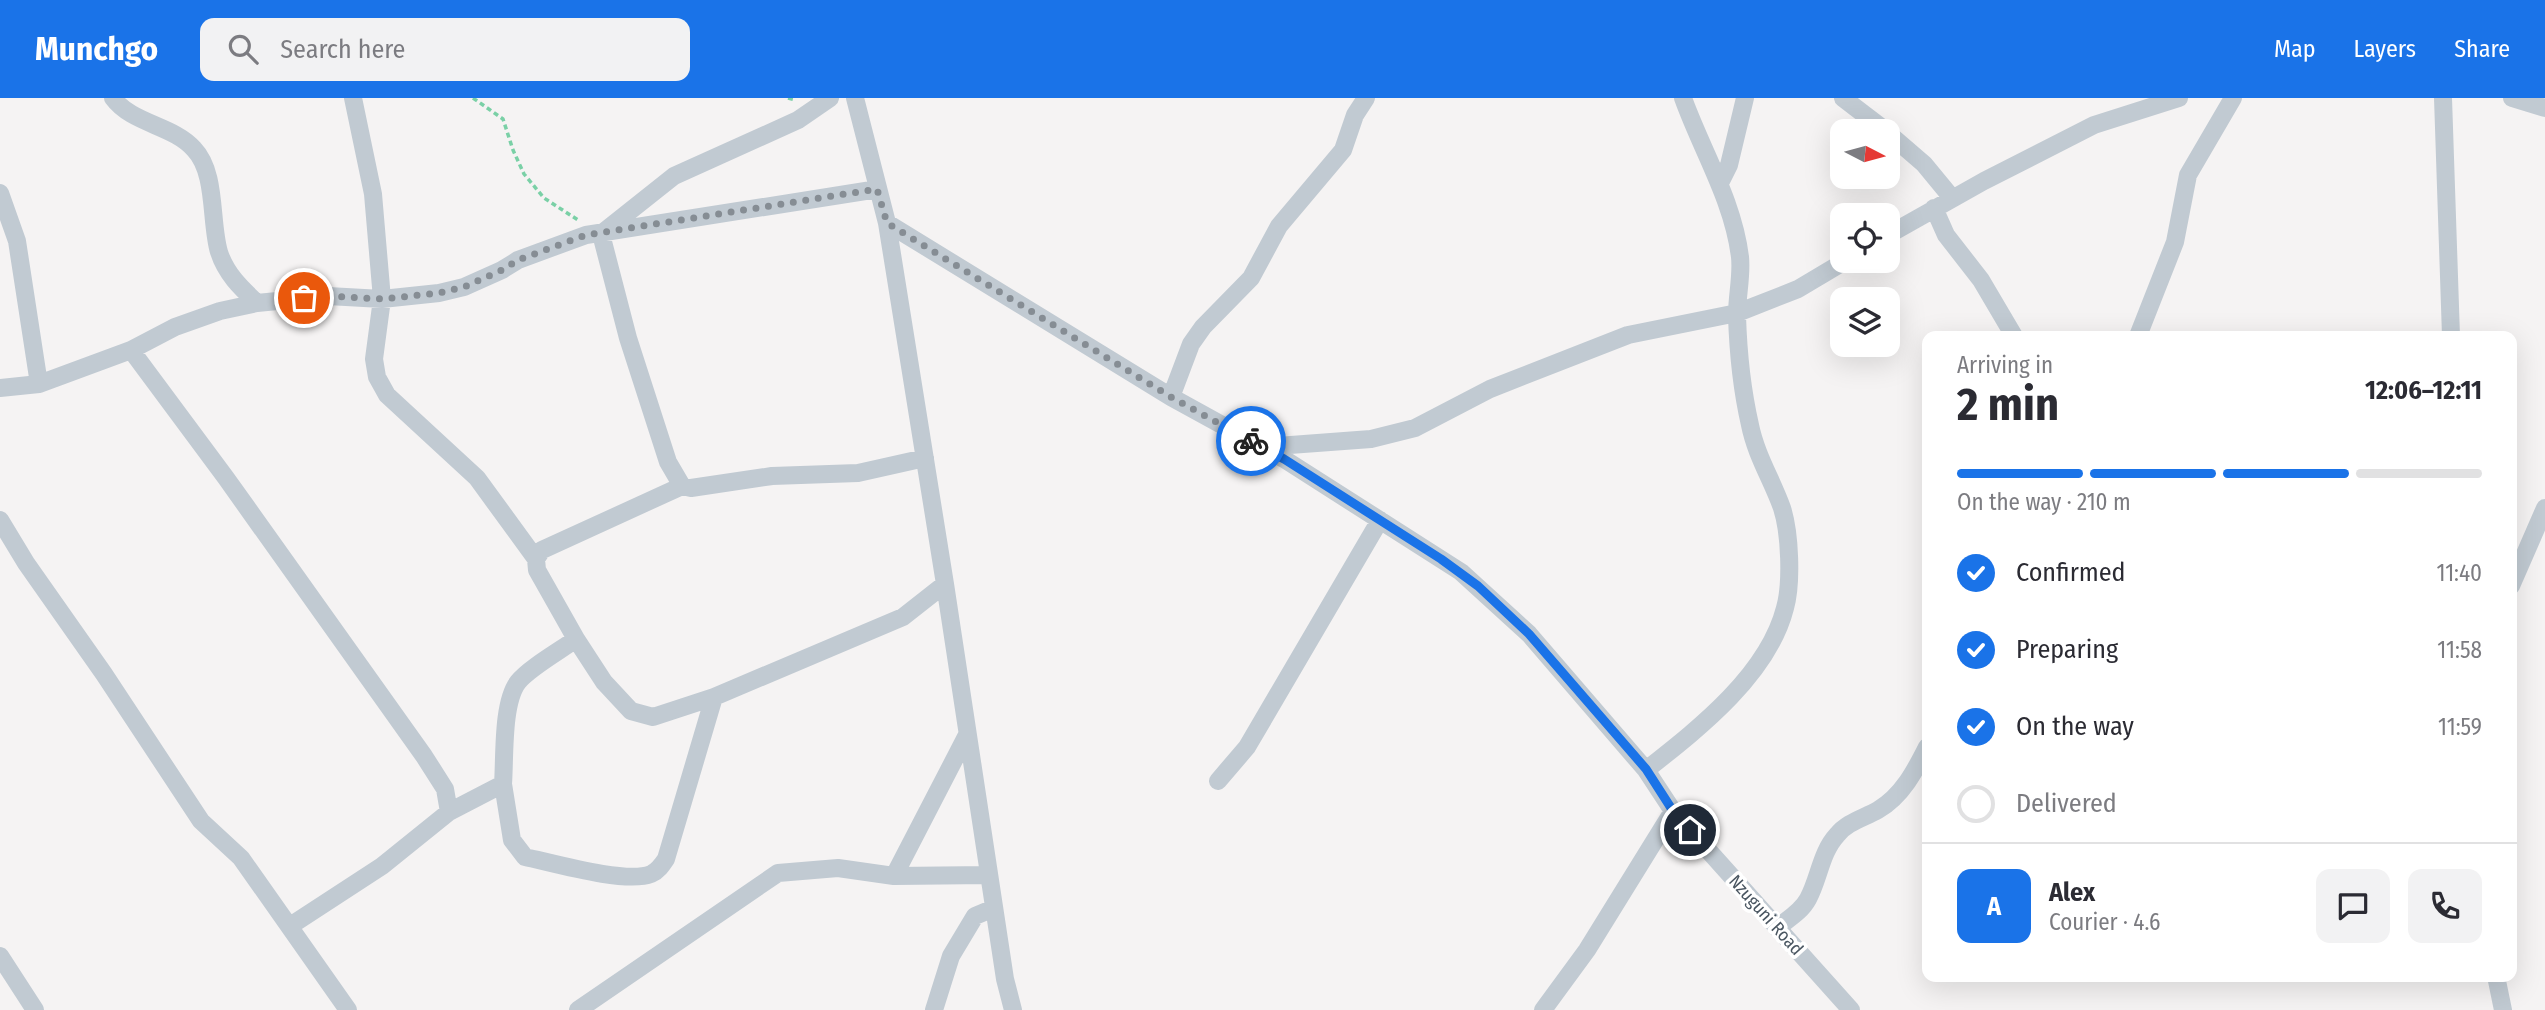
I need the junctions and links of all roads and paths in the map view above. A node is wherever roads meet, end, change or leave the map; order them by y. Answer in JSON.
{"nodes":[{"id":1,"x":113,"y":98,"type":"edge"},
{"id":2,"x":353,"y":98,"type":"edge"},
{"id":3,"x":473,"y":98,"type":"edge"},
{"id":4,"x":830,"y":98,"type":"edge"},
{"id":5,"x":855,"y":98,"type":"edge"},
{"id":6,"x":1366,"y":98,"type":"edge"},
{"id":7,"x":1683,"y":98,"type":"edge"},
{"id":8,"x":1745,"y":98,"type":"edge"},
{"id":9,"x":1843,"y":98,"type":"edge"},
{"id":10,"x":2179,"y":98,"type":"edge"},
{"id":11,"x":2234,"y":98,"type":"edge"},
{"id":12,"x":2443,"y":98,"type":"edge"},
{"id":13,"x":2512,"y":98,"type":"edge"},
{"id":14,"x":2545,"y":108,"type":"edge"},
{"id":15,"x":1870,"y":119,"type":"edge"},
{"id":16,"x":1900,"y":143,"type":"edge"},
{"id":17,"x":1720,"y":183,"type":"junction"},
{"id":18,"x":877,"y":189,"type":"junction"},
{"id":19,"x":0,"y":193,"type":"edge"},
{"id":20,"x":1952,"y":198,"type":"junction"},
{"id":21,"x":1934,"y":208,"type":"junction"},
{"id":22,"x":887,"y":223,"type":"junction"},
{"id":23,"x":1900,"y":228,"type":"edge"},
{"id":24,"x":601,"y":234,"type":"junction"},
{"id":25,"x":1830,"y":270,"type":"edge"},
{"id":26,"x":382,"y":299,"type":"junction"},
{"id":27,"x":257,"y":303,"type":"junction"},
{"id":28,"x":1737,"y":313,"type":"junction"},
{"id":29,"x":2011,"y":331,"type":"edge"},
{"id":30,"x":2140,"y":331,"type":"edge"},
{"id":31,"x":2451,"y":331,"type":"edge"},
{"id":32,"x":131,"y":351,"type":"junction"},
{"id":33,"x":39,"y":384,"type":"junction"},
{"id":34,"x":0,"y":388,"type":"edge"},
{"id":35,"x":1171,"y":397,"type":"junction"},
{"id":36,"x":1262,"y":447,"type":"junction"},
{"id":37,"x":925,"y":458,"type":"junction"},
{"id":38,"x":682,"y":486,"type":"junction"},
{"id":39,"x":2545,"y":508,"type":"edge"},
{"id":40,"x":0,"y":520,"type":"edge"},
{"id":41,"x":1380,"y":520,"type":"junction"},
{"id":42,"x":536,"y":559,"type":"junction"},
{"id":43,"x":2517,"y":572,"type":"edge"},
{"id":44,"x":945,"y":584,"type":"junction"},
{"id":45,"x":576,"y":639,"type":"junction"},
{"id":46,"x":714,"y":697,"type":"junction"},
{"id":47,"x":967,"y":735,"type":"junction"},
{"id":48,"x":1922,"y":756,"type":"edge"},
{"id":49,"x":1646,"y":769,"type":"junction"},
{"id":50,"x":1218,"y":781,"type":"dead end"},
{"id":51,"x":503,"y":784,"type":"junction"},
{"id":52,"x":1673,"y":811,"type":"junction"},
{"id":53,"x":449,"y":812,"type":"junction"},
{"id":54,"x":989,"y":875,"type":"junction"},
{"id":55,"x":894,"y":876,"type":"junction"},
{"id":56,"x":994,"y":908,"type":"junction"},
{"id":57,"x":290,"y":926,"type":"junction"},
{"id":58,"x":1777,"y":928,"type":"junction"},
{"id":59,"x":0,"y":956,"type":"edge"},
{"id":60,"x":2497,"y":982,"type":"edge"},
{"id":61,"x":35,"y":1010,"type":"edge"},
{"id":62,"x":348,"y":1010,"type":"edge"},
{"id":63,"x":578,"y":1010,"type":"edge"},
{"id":64,"x":934,"y":1010,"type":"edge"},
{"id":65,"x":1013,"y":1010,"type":"edge"},
{"id":66,"x":1543,"y":1010,"type":"edge"},
{"id":67,"x":1852,"y":1010,"type":"edge"},
{"id":68,"x":2503,"y":1010,"type":"edge"}],
"edges":[{"from":1,"to":27,"type":"street"},
{"from":2,"to":26,"type":"street"},
{"from":3,"to":24,"type":"path"},
{"from":4,"to":24,"type":"street"},
{"from":5,"to":18,"type":"street"},
{"from":6,"to":35,"type":"street"},
{"from":7,"to":17,"type":"street"},
{"from":8,"to":17,"type":"street"},
{"from":9,"to":15,"type":"street"},
{"from":10,"to":20,"type":"street"},
{"from":11,"to":30,"type":"street"},
{"from":12,"to":31,"type":"street"},
{"from":13,"to":14,"type":"street"},
{"from":16,"to":20,"type":"street"},
{"from":17,"to":28,"type":"street"},
{"from":18,"to":22,"type":"street"},
{"from":18,"to":24,"type":"street"},
{"from":19,"to":33,"type":"street"},
{"from":20,"to":21,"type":"street"},
{"from":21,"to":23,"type":"street"},
{"from":21,"to":29,"type":"street"},
{"from":22,"to":35,"type":"street","name":"Nzuguni Road"},
{"from":22,"to":37,"type":"street"},
{"from":24,"to":26,"type":"street"},
{"from":24,"to":38,"type":"street"},
{"from":25,"to":28,"type":"street"},
{"from":26,"to":27,"type":"street"},
{"from":26,"to":42,"type":"street"},
{"from":27,"to":32,"type":"street"},
{"from":28,"to":36,"type":"street"},
{"from":28,"to":49,"type":"street"},
{"from":32,"to":33,"type":"street"},
{"from":32,"to":53,"type":"street"},
{"from":33,"to":34,"type":"street"},
{"from":35,"to":36,"type":"street","name":"Nzuguni Road"},
{"from":36,"to":41,"type":"street","name":"Nzuguni Road"},
{"from":37,"to":38,"type":"street"},
{"from":37,"to":44,"type":"street"},
{"from":38,"to":42,"type":"street"},
{"from":39,"to":43,"type":"street"},
{"from":40,"to":57,"type":"street"},
{"from":41,"to":49,"type":"street","name":"Nzuguni Road"},
{"from":41,"to":50,"type":"street"},
{"from":42,"to":45,"type":"street"},
{"from":44,"to":46,"type":"street"},
{"from":44,"to":47,"type":"street"},
{"from":45,"to":46,"type":"street"},
{"from":45,"to":51,"type":"street"},
{"from":46,"to":51,"type":"street"},
{"from":47,"to":54,"type":"street"},
{"from":47,"to":55,"type":"street"},
{"from":48,"to":58,"type":"street"},
{"from":49,"to":52,"type":"street","name":"Nzuguni Road"},
{"from":51,"to":53,"type":"street"},
{"from":52,"to":58,"type":"street","name":"Nzuguni Road"},
{"from":52,"to":66,"type":"street"},
{"from":53,"to":57,"type":"street"},
{"from":54,"to":55,"type":"street"},
{"from":54,"to":56,"type":"street"},
{"from":55,"to":63,"type":"street"},
{"from":56,"to":64,"type":"street"},
{"from":56,"to":65,"type":"street"},
{"from":57,"to":62,"type":"street"},
{"from":58,"to":67,"type":"street","name":"Nzuguni Road"},
{"from":59,"to":61,"type":"street"},
{"from":60,"to":68,"type":"street"}]}
